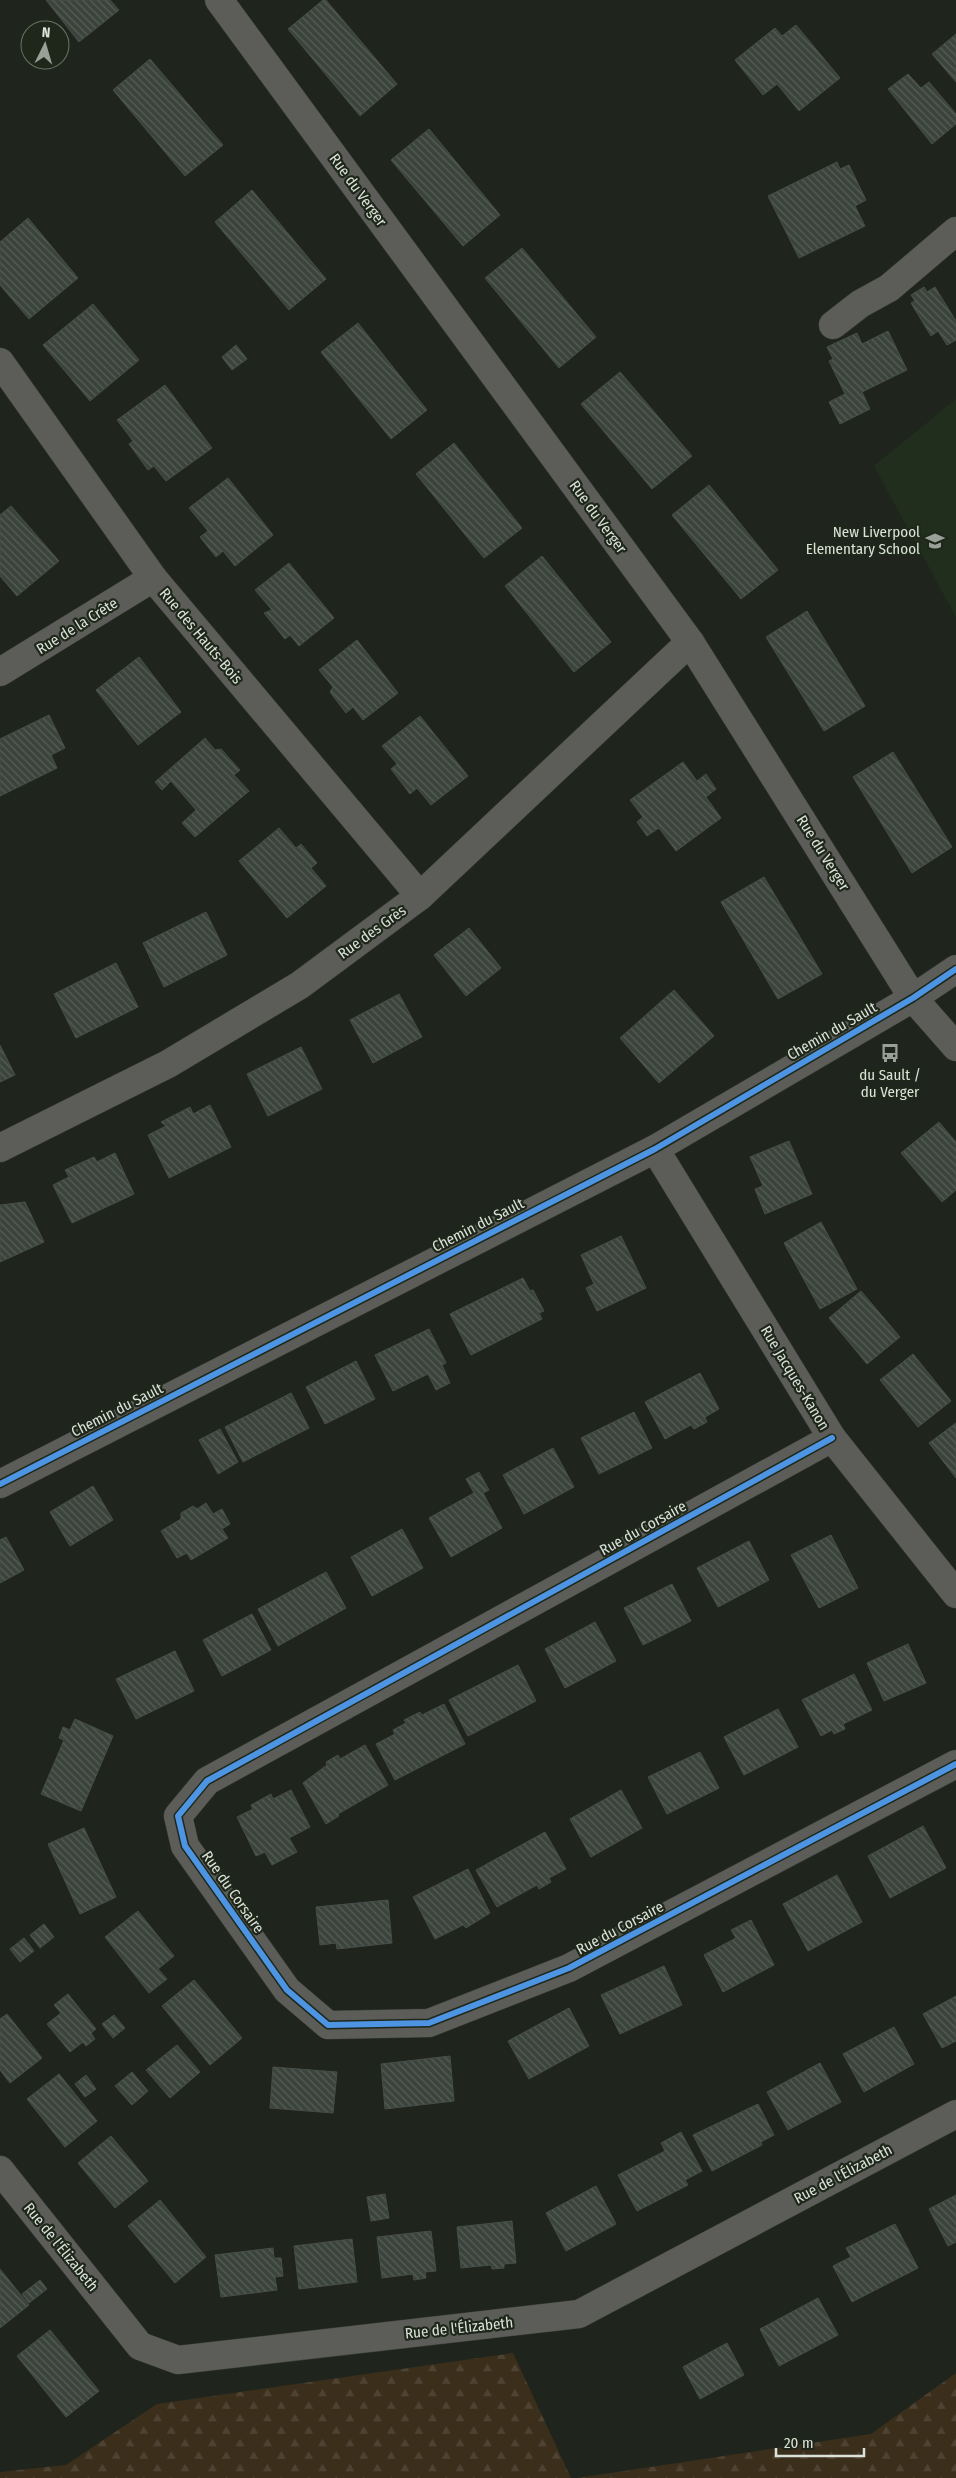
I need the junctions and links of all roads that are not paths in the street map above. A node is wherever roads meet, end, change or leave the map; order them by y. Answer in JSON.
{"nodes":[{"id":1,"x":219,"y":0,"type":"edge"},
{"id":2,"x":956,"y":232,"type":"edge"},
{"id":3,"x":833,"y":325,"type":"dead end"},
{"id":4,"x":0,"y":362,"type":"edge"},
{"id":5,"x":153,"y":578,"type":"junction"},
{"id":6,"x":690,"y":642,"type":"junction"},
{"id":7,"x":0,"y":672,"type":"edge"},
{"id":8,"x":420,"y":896,"type":"junction"},
{"id":9,"x":956,"y":969,"type":"edge"},
{"id":10,"x":913,"y":998,"type":"junction"},
{"id":11,"x":956,"y":1047,"type":"edge"},
{"id":12,"x":0,"y":1148,"type":"edge"},
{"id":13,"x":655,"y":1148,"type":"junction"},
{"id":14,"x":832,"y":1438,"type":"junction"},
{"id":15,"x":0,"y":1484,"type":"edge"},
{"id":16,"x":956,"y":1594,"type":"edge"},
{"id":17,"x":956,"y":1764,"type":"edge"},
{"id":18,"x":956,"y":2114,"type":"edge"},
{"id":19,"x":0,"y":2170,"type":"edge"}],
"edges":[{"from":1,"to":6,"type":"street","name":"Rue du Verger"},
{"from":2,"to":3,"type":"street"},
{"from":4,"to":5,"type":"street","name":"Rue des Hauts-Bois"},
{"from":5,"to":7,"type":"street","name":"Rue de la Crête"},
{"from":5,"to":8,"type":"street","name":"Rue des Hauts-Bois"},
{"from":6,"to":8,"type":"street","name":"Rue des Grès"},
{"from":6,"to":10,"type":"street","name":"Rue du Verger"},
{"from":8,"to":12,"type":"street","name":"Rue des Grès"},
{"from":9,"to":10,"type":"street","name":"Chemin du Sault"},
{"from":10,"to":11,"type":"street","name":"Rue du Verger"},
{"from":10,"to":13,"type":"street","name":"Chemin du Sault"},
{"from":13,"to":14,"type":"street","name":"Rue Jacques-Kanon"},
{"from":13,"to":15,"type":"street","name":"Chemin du Sault"},
{"from":14,"to":16,"type":"street","name":"Rue Jacques-Kanon"},
{"from":14,"to":17,"type":"street","name":"Rue du Corsaire"},
{"from":18,"to":19,"type":"street","name":"Rue de l'Élizabeth"}]}
